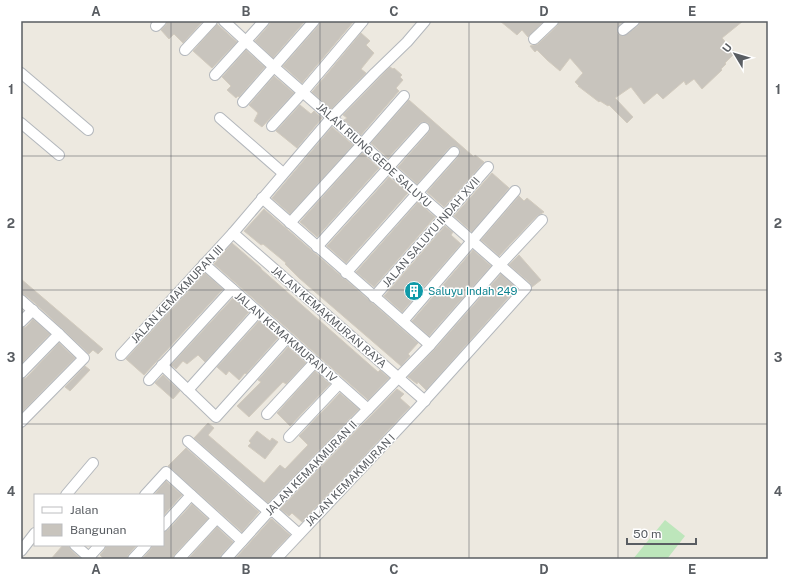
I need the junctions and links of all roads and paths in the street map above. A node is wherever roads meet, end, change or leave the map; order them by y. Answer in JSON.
{"nodes":[{"id":1,"x":212,"y":21,"type":"edge"},
{"id":2,"x":224,"y":21,"type":"edge"},
{"id":3,"x":264,"y":21,"type":"edge"},
{"id":4,"x":314,"y":21,"type":"edge"},
{"id":5,"x":363,"y":21,"type":"edge"},
{"id":6,"x":425,"y":21,"type":"edge"},
{"id":7,"x":553,"y":21,"type":"edge"},
{"id":8,"x":634,"y":21,"type":"edge"},
{"id":9,"x":623,"y":30,"type":"dead end"},
{"id":10,"x":534,"y":39,"type":"dead end"},
{"id":11,"x":246,"y":41,"type":"junction"},
{"id":12,"x":185,"y":50,"type":"dead end"},
{"id":13,"x":274,"y":67,"type":"junction"},
{"id":14,"x":21,"y":73,"type":"edge"},
{"id":15,"x":215,"y":76,"type":"dead end"},
{"id":16,"x":303,"y":92,"type":"junction"},
{"id":17,"x":404,"y":96,"type":"dead end"},
{"id":18,"x":243,"y":102,"type":"dead end"},
{"id":19,"x":332,"y":117,"type":"junction"},
{"id":20,"x":220,"y":118,"type":"dead end"},
{"id":21,"x":21,"y":123,"type":"edge"},
{"id":22,"x":272,"y":126,"type":"dead end"},
{"id":23,"x":424,"y":128,"type":"dead end"},
{"id":24,"x":88,"y":130,"type":"dead end"},
{"id":25,"x":362,"y":144,"type":"junction"},
{"id":26,"x":454,"y":152,"type":"dead end"},
{"id":27,"x":59,"y":155,"type":"dead end"},
{"id":28,"x":488,"y":167,"type":"dead end"},
{"id":29,"x":389,"y":168,"type":"junction"},
{"id":30,"x":283,"y":173,"type":"junction"},
{"id":31,"x":515,"y":191,"type":"dead end"},
{"id":32,"x":417,"y":193,"type":"junction"},
{"id":33,"x":262,"y":198,"type":"junction"},
{"id":34,"x":445,"y":217,"type":"junction"},
{"id":35,"x":542,"y":220,"type":"dead end"},
{"id":36,"x":290,"y":223,"type":"junction"},
{"id":37,"x":233,"y":233,"type":"junction"},
{"id":38,"x":472,"y":241,"type":"junction"},
{"id":39,"x":317,"y":247,"type":"junction"},
{"id":40,"x":204,"y":264,"type":"junction"},
{"id":41,"x":500,"y":265,"type":"junction"},
{"id":42,"x":346,"y":272,"type":"junction"},
{"id":43,"x":526,"y":288,"type":"joint"},
{"id":44,"x":232,"y":289,"type":"junction"},
{"id":45,"x":374,"y":297,"type":"junction"},
{"id":46,"x":21,"y":300,"type":"edge"},
{"id":47,"x":33,"y":310,"type":"junction"},
{"id":48,"x":258,"y":312,"type":"junction"},
{"id":49,"x":403,"y":321,"type":"junction"},
{"id":50,"x":21,"y":322,"type":"edge"},
{"id":51,"x":59,"y":334,"type":"junction"},
{"id":52,"x":287,"y":338,"type":"junction"},
{"id":53,"x":430,"y":345,"type":"junction"},
{"id":54,"x":121,"y":355,"type":"dead end"},
{"id":55,"x":315,"y":362,"type":"junction"},
{"id":56,"x":162,"y":365,"type":"junction"},
{"id":57,"x":21,"y":373,"type":"edge"},
{"id":58,"x":398,"y":378,"type":"junction"},
{"id":59,"x":149,"y":380,"type":"dead end"},
{"id":60,"x":339,"y":384,"type":"junction"},
{"id":61,"x":188,"y":390,"type":"junction"},
{"id":62,"x":425,"y":401,"type":"junction"},
{"id":63,"x":368,"y":409,"type":"junction"},
{"id":64,"x":267,"y":414,"type":"dead end"},
{"id":65,"x":21,"y":422,"type":"edge"},
{"id":66,"x":289,"y":437,"type":"dead end"},
{"id":67,"x":188,"y":441,"type":"dead end"},
{"id":68,"x":93,"y":463,"type":"dead end"},
{"id":69,"x":67,"y":494,"type":"edge"},
{"id":70,"x":146,"y":494,"type":"edge"},
{"id":71,"x":191,"y":495,"type":"junction"},
{"id":72,"x":270,"y":510,"type":"junction"},
{"id":73,"x":216,"y":519,"type":"junction"},
{"id":74,"x":164,"y":525,"type":"edge"},
{"id":75,"x":299,"y":534,"type":"junction"},
{"id":76,"x":34,"y":535,"type":"edge"},
{"id":77,"x":242,"y":541,"type":"junction"},
{"id":78,"x":76,"y":546,"type":"edge"},
{"id":79,"x":99,"y":546,"type":"edge"},
{"id":80,"x":145,"y":546,"type":"edge"},
{"id":81,"x":21,"y":551,"type":"edge"},
{"id":82,"x":90,"y":558,"type":"edge"},
{"id":83,"x":133,"y":559,"type":"edge"},
{"id":84,"x":179,"y":559,"type":"edge"},
{"id":85,"x":226,"y":559,"type":"edge"},
{"id":86,"x":276,"y":559,"type":"edge"}],
"edges":[{"from":1,"to":12,"type":"street"},
{"from":2,"to":11,"type":"street","name":"JALAN RIUNG GEDE SALUYU"},
{"from":3,"to":11,"type":"street"},
{"from":4,"to":13,"type":"street"},
{"from":5,"to":16,"type":"street"},
{"from":6,"to":19,"type":"street","name":"JALAN KEMAKMURAN III"},
{"from":7,"to":10,"type":"street"},
{"from":8,"to":9,"type":"street"},
{"from":11,"to":13,"type":"street","name":"JALAN RIUNG GEDE SALUYU"},
{"from":11,"to":15,"type":"street"},
{"from":13,"to":16,"type":"street","name":"JALAN RIUNG GEDE SALUYU"},
{"from":13,"to":18,"type":"street"},
{"from":14,"to":24,"type":"street"},
{"from":16,"to":19,"type":"street","name":"JALAN RIUNG GEDE SALUYU"},
{"from":16,"to":22,"type":"street"},
{"from":17,"to":25,"type":"street"},
{"from":19,"to":25,"type":"street","name":"JALAN RIUNG GEDE SALUYU"},
{"from":19,"to":30,"type":"street","name":"JALAN KEMAKMURAN III"},
{"from":20,"to":30,"type":"street"},
{"from":21,"to":27,"type":"street"},
{"from":23,"to":29,"type":"street"},
{"from":25,"to":29,"type":"street","name":"JALAN RIUNG GEDE SALUYU"},
{"from":25,"to":36,"type":"street"},
{"from":26,"to":32,"type":"street"},
{"from":28,"to":34,"type":"street","name":"JALAN SALUYU INDAH XVII"},
{"from":29,"to":32,"type":"street","name":"JALAN RIUNG GEDE SALUYU"},
{"from":29,"to":39,"type":"street"},
{"from":30,"to":33,"type":"street","name":"JALAN KEMAKMURAN III"},
{"from":31,"to":38,"type":"street"},
{"from":32,"to":34,"type":"street","name":"JALAN RIUNG GEDE SALUYU"},
{"from":32,"to":42,"type":"street"},
{"from":33,"to":36,"type":"street"},
{"from":33,"to":37,"type":"street","name":"JALAN KEMAKMURAN III"},
{"from":34,"to":38,"type":"street","name":"JALAN RIUNG GEDE SALUYU"},
{"from":34,"to":45,"type":"street","name":"JALAN SALUYU INDAH XVII"},
{"from":35,"to":41,"type":"street","name":"JALAN KEMAKMURAN II"},
{"from":36,"to":39,"type":"street"},
{"from":37,"to":40,"type":"street","name":"JALAN KEMAKMURAN III"},
{"from":37,"to":58,"type":"street","name":"JALAN KEMAKMURAN RAYA"},
{"from":38,"to":41,"type":"street","name":"JALAN RIUNG GEDE SALUYU"},
{"from":38,"to":49,"type":"street"},
{"from":39,"to":42,"type":"street"},
{"from":40,"to":44,"type":"street","name":"JALAN KEMAKMURAN IV"},
{"from":40,"to":54,"type":"street","name":"JALAN KEMAKMURAN III"},
{"from":41,"to":43,"type":"street","name":"JALAN RIUNG GEDE SALUYU"},
{"from":41,"to":53,"type":"street","name":"JALAN KEMAKMURAN II"},
{"from":42,"to":45,"type":"street"},
{"from":43,"to":62,"type":"street","name":"JALAN KEMAKMURAN I"},
{"from":44,"to":48,"type":"street","name":"JALAN KEMAKMURAN IV"},
{"from":44,"to":56,"type":"street"},
{"from":45,"to":49,"type":"street"},
{"from":46,"to":47,"type":"street"},
{"from":47,"to":50,"type":"street"},
{"from":47,"to":51,"type":"street"},
{"from":48,"to":52,"type":"street","name":"JALAN KEMAKMURAN IV"},
{"from":48,"to":61,"type":"street"},
{"from":49,"to":53,"type":"street"},
{"from":51,"to":57,"type":"street"},
{"from":51,"to":65,"type":"street"},
{"from":52,"to":55,"type":"street","name":"JALAN KEMAKMURAN IV"},
{"from":52,"to":61,"type":"street"},
{"from":53,"to":58,"type":"street","name":"JALAN KEMAKMURAN II"},
{"from":55,"to":60,"type":"street","name":"JALAN KEMAKMURAN IV"},
{"from":55,"to":64,"type":"street"},
{"from":56,"to":59,"type":"street"},
{"from":56,"to":61,"type":"street"},
{"from":58,"to":62,"type":"street","name":"JALAN KEMAKMURAN RAYA"},
{"from":58,"to":63,"type":"street","name":"JALAN KEMAKMURAN II"},
{"from":60,"to":63,"type":"street","name":"JALAN KEMAKMURAN IV"},
{"from":60,"to":66,"type":"street"},
{"from":62,"to":75,"type":"street","name":"JALAN KEMAKMURAN I"},
{"from":63,"to":72,"type":"street","name":"JALAN KEMAKMURAN II"},
{"from":67,"to":72,"type":"street"},
{"from":68,"to":69,"type":"street"},
{"from":70,"to":71,"type":"street"},
{"from":71,"to":73,"type":"street"},
{"from":71,"to":74,"type":"street"},
{"from":72,"to":75,"type":"street"},
{"from":72,"to":77,"type":"street","name":"JALAN KEMAKMURAN II"},
{"from":73,"to":77,"type":"street"},
{"from":73,"to":84,"type":"street"},
{"from":75,"to":86,"type":"street","name":"JALAN KEMAKMURAN I"},
{"from":76,"to":81,"type":"street"},
{"from":77,"to":85,"type":"street","name":"JALAN KEMAKMURAN II"},
{"from":78,"to":82,"type":"street"},
{"from":79,"to":82,"type":"street"},
{"from":80,"to":83,"type":"street"}]}
